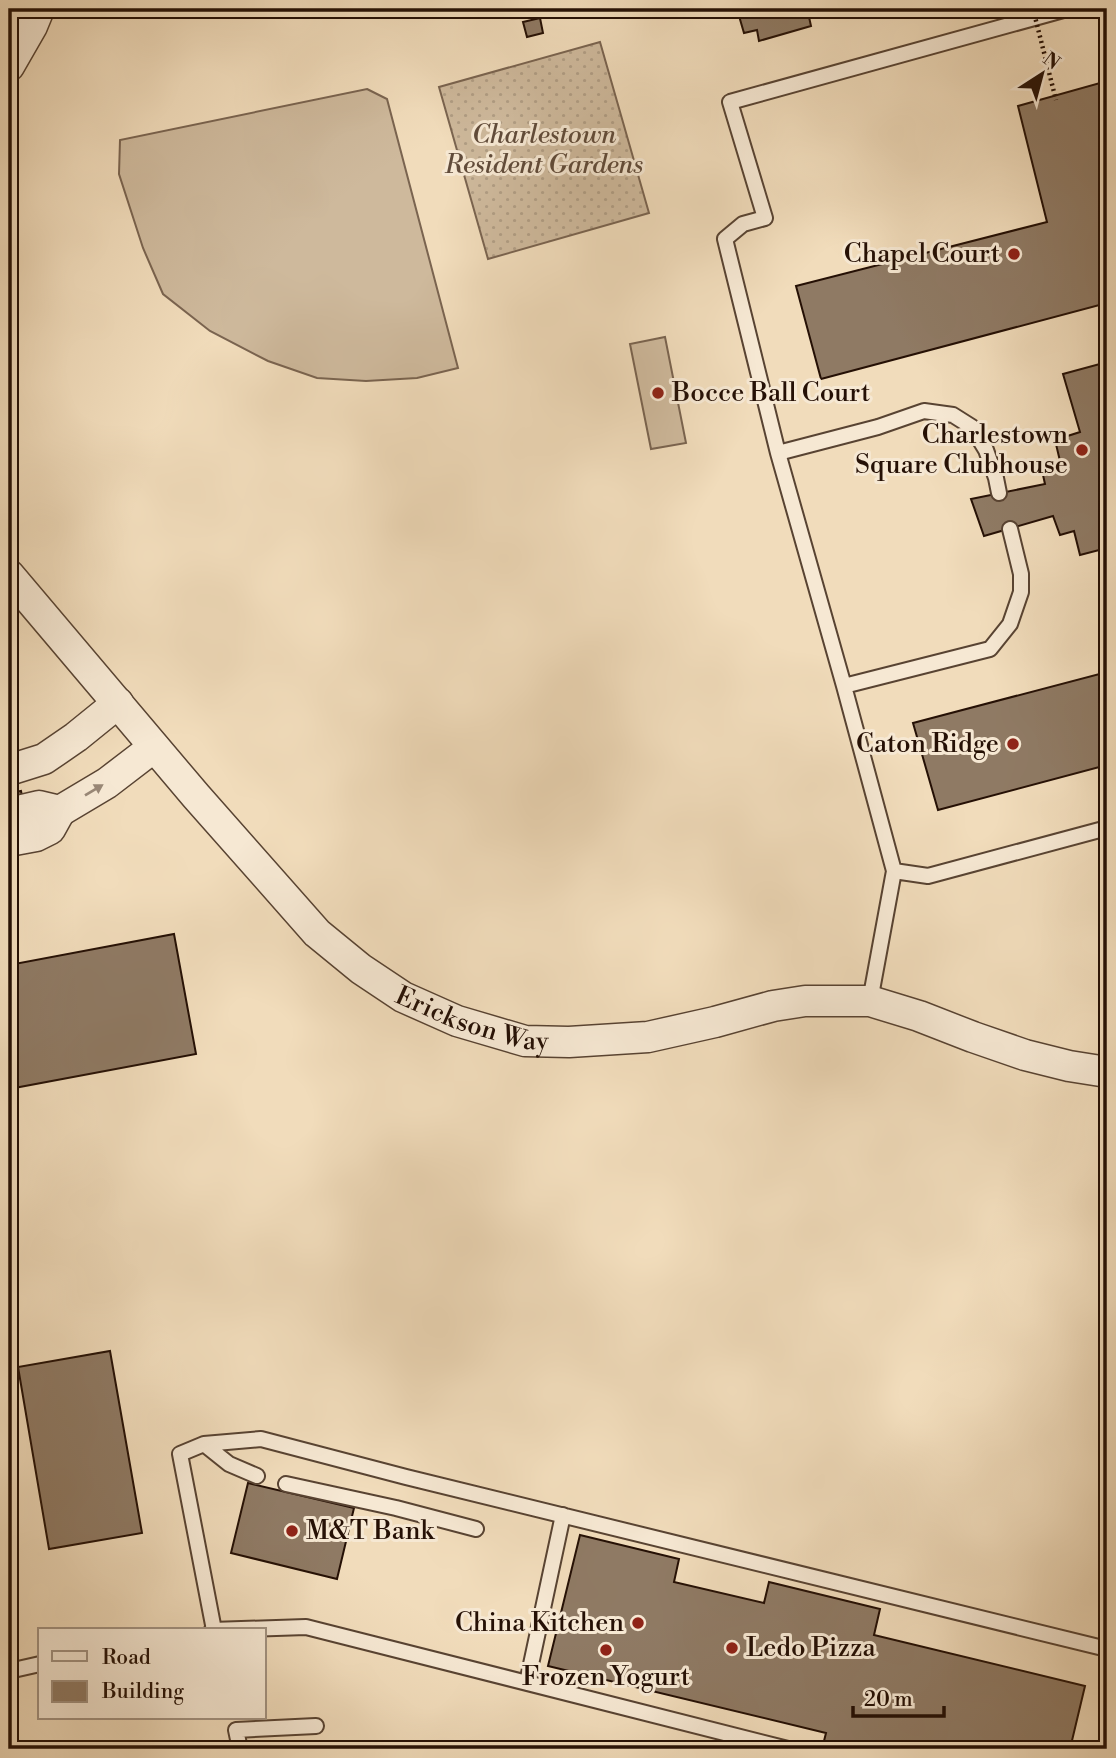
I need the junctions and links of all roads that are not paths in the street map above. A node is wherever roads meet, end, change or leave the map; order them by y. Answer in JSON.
{"nodes":[{"id":1,"x":38,"y":9,"type":"edge"},
{"id":2,"x":1067,"y":9,"type":"edge"},
{"id":3,"x":9,"y":66,"type":"edge"},
{"id":4,"x":778,"y":453,"type":"junction"},
{"id":5,"x":999,"y":493,"type":"dead end"},
{"id":6,"x":1010,"y":529,"type":"dead end"},
{"id":7,"x":9,"y":575,"type":"edge"},
{"id":8,"x":844,"y":686,"type":"junction"},
{"id":9,"x":118,"y":703,"type":"junction"},
{"id":10,"x":154,"y":747,"type":"junction"},
{"id":11,"x":9,"y":770,"type":"edge"},
{"id":12,"x":60,"y":811,"type":"junction"},
{"id":13,"x":9,"y":813,"type":"edge"},
{"id":14,"x":1107,"y":828,"type":"edge"},
{"id":15,"x":9,"y":841,"type":"edge"},
{"id":16,"x":894,"y":871,"type":"junction"},
{"id":17,"x":870,"y":1001,"type":"junction"},
{"id":18,"x":1107,"y":1072,"type":"edge"},
{"id":19,"x":204,"y":1444,"type":"junction"},
{"id":20,"x":257,"y":1476,"type":"dead end"},
{"id":21,"x":286,"y":1484,"type":"dead end"},
{"id":22,"x":564,"y":1515,"type":"junction"},
{"id":23,"x":476,"y":1529,"type":"dead end"},
{"id":24,"x":213,"y":1628,"type":"edge"},
{"id":25,"x":266,"y":1628,"type":"edge"},
{"id":26,"x":1107,"y":1649,"type":"edge"},
{"id":27,"x":38,"y":1664,"type":"edge"},
{"id":28,"x":9,"y":1671,"type":"edge"},
{"id":29,"x":527,"y":1683,"type":"junction"},
{"id":30,"x":316,"y":1726,"type":"dead end"},
{"id":31,"x":240,"y":1749,"type":"edge"},
{"id":32,"x":788,"y":1749,"type":"edge"}],
"edges":[{"from":1,"to":3,"type":"street"},
{"from":2,"to":4,"type":"lane"},
{"from":4,"to":5,"type":"lane"},
{"from":4,"to":8,"type":"lane"},
{"from":6,"to":8,"type":"lane"},
{"from":7,"to":9,"type":"street","name":"Erickson Way"},
{"from":8,"to":16,"type":"lane"},
{"from":9,"to":10,"type":"street","name":"Erickson Way"},
{"from":9,"to":11,"type":"street"},
{"from":12,"to":10,"type":"street","one_way":true},
{"from":10,"to":17,"type":"street","name":"Erickson Way"},
{"from":12,"to":13,"type":"street"},
{"from":12,"to":15,"type":"street"},
{"from":14,"to":16,"type":"lane"},
{"from":16,"to":17,"type":"lane"},
{"from":17,"to":18,"type":"street","name":"Erickson Way"},
{"from":19,"to":20,"type":"lane"},
{"from":19,"to":22,"type":"lane"},
{"from":19,"to":24,"type":"lane"},
{"from":21,"to":23,"type":"lane"},
{"from":22,"to":26,"type":"lane"},
{"from":22,"to":29,"type":"lane"},
{"from":25,"to":29,"type":"lane"},
{"from":27,"to":28,"type":"lane"},
{"from":29,"to":32,"type":"lane"},
{"from":30,"to":31,"type":"lane"}]}
